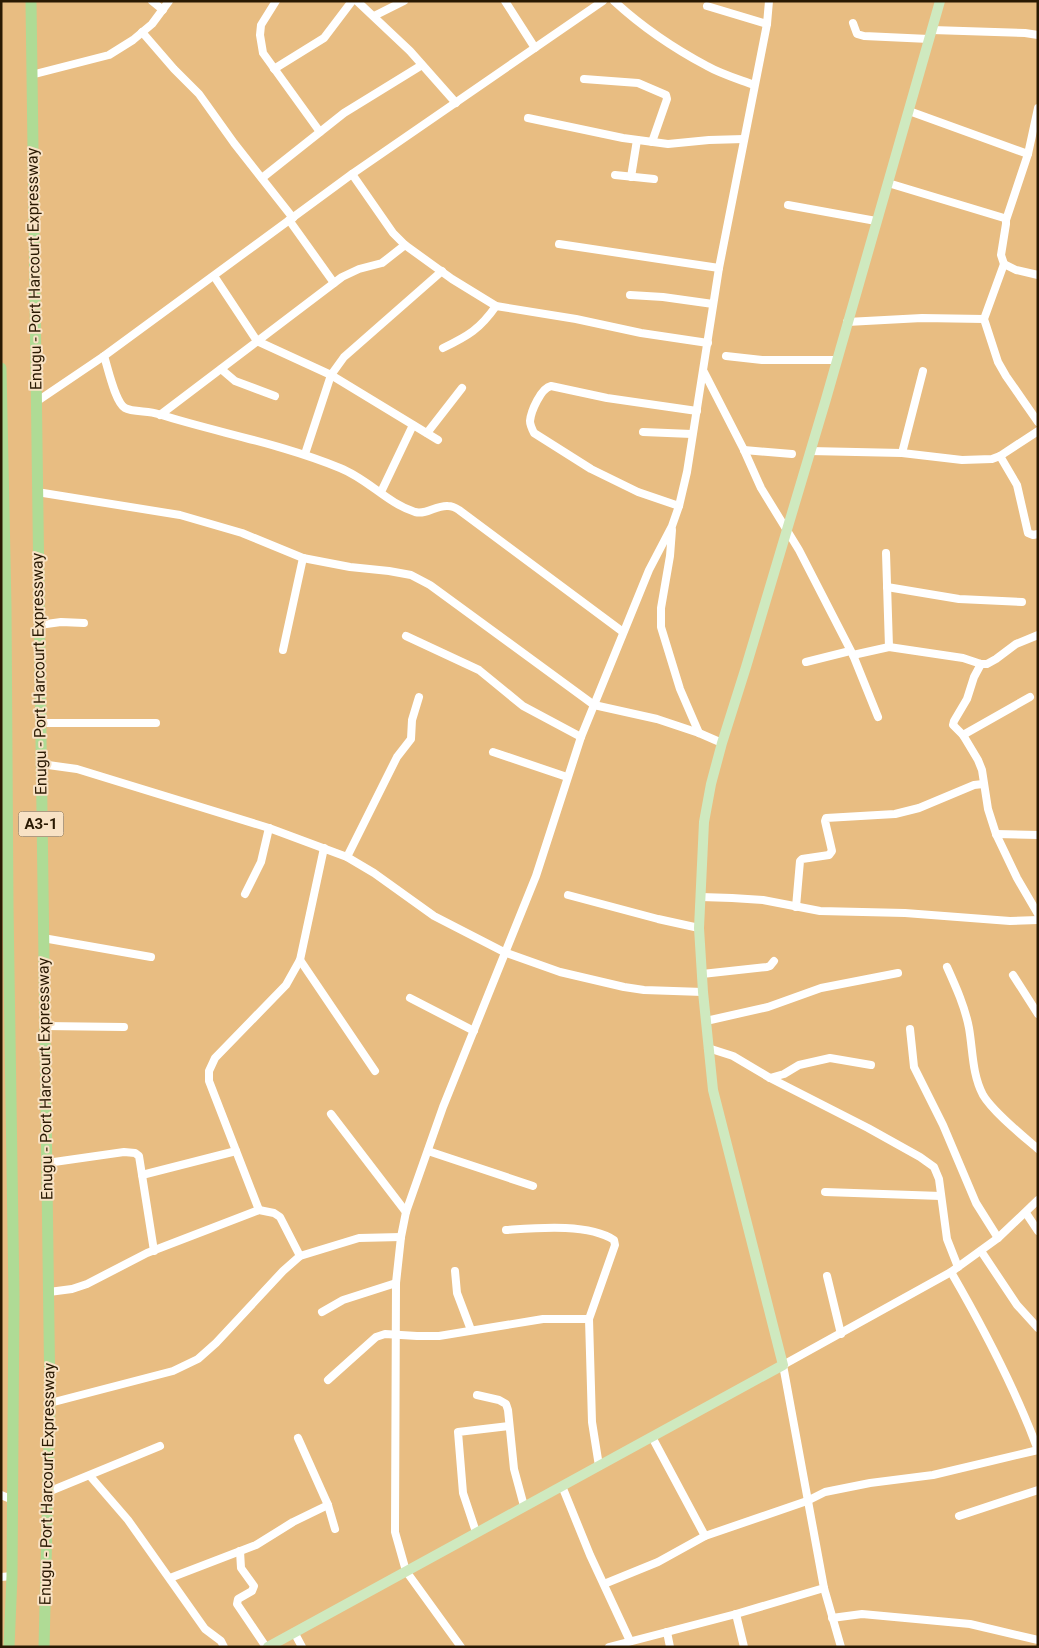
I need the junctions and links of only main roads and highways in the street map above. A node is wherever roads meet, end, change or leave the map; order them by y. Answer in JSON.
{"nodes":[{"id":1,"x":31,"y":1,"type":"edge"},
{"id":2,"x":940,"y":1,"type":"edge"},
{"id":3,"x":1,"y":368,"type":"edge"},
{"id":4,"x":1,"y":381,"type":"edge"},
{"id":5,"x":1,"y":423,"type":"edge"},
{"id":6,"x":4,"y":606,"type":"edge"},
{"id":7,"x":4,"y":742,"type":"edge"},
{"id":8,"x":4,"y":780,"type":"edge"},
{"id":9,"x":4,"y":908,"type":"edge"},
{"id":10,"x":5,"y":964,"type":"edge"},
{"id":11,"x":6,"y":1087,"type":"edge"},
{"id":12,"x":7,"y":1577,"type":"edge"},
{"id":13,"x":6,"y":1613,"type":"edge"},
{"id":14,"x":9,"y":1647,"type":"edge"},
{"id":15,"x":44,"y":1647,"type":"edge"},
{"id":16,"x":267,"y":1647,"type":"edge"}],
"edges":[{"from":1,"to":15,"type":"highway","name":"Enugu - Port Harcourt Expressway","number":"A3-1"},
{"from":2,"to":16,"type":"main road"},
{"from":3,"to":4,"type":"highway","name":"Enugu - Port Harcourt Expressway","number":"A3-1"},
{"from":4,"to":5,"type":"highway","name":"Enugu - Port Harcourt Expressway","number":"A3-1"},
{"from":5,"to":6,"type":"highway","name":"Enugu - Port Harcourt Expressway","number":"A3-1"},
{"from":6,"to":7,"type":"highway","name":"Enugu - Port Harcourt Expressway","number":"A3-1"},
{"from":7,"to":8,"type":"highway","name":"Enugu - Port Harcourt Expressway","number":"A3-1"},
{"from":8,"to":9,"type":"highway","name":"Enugu - Port Harcourt Expressway","number":"A3-1"},
{"from":9,"to":10,"type":"highway","name":"Enugu - Port Harcourt Expressway","number":"A3-1"},
{"from":10,"to":11,"type":"highway","name":"Enugu - Port Harcourt Expressway","number":"A3-1"},
{"from":11,"to":12,"type":"highway","name":"Enugu - Port Harcourt Expressway","number":"A3-1"},
{"from":12,"to":13,"type":"highway","name":"Enugu - Port Harcourt Expressway","number":"A3-1"},
{"from":13,"to":14,"type":"highway","name":"Enugu - Port Harcourt Expressway","number":"A3-1"}]}
